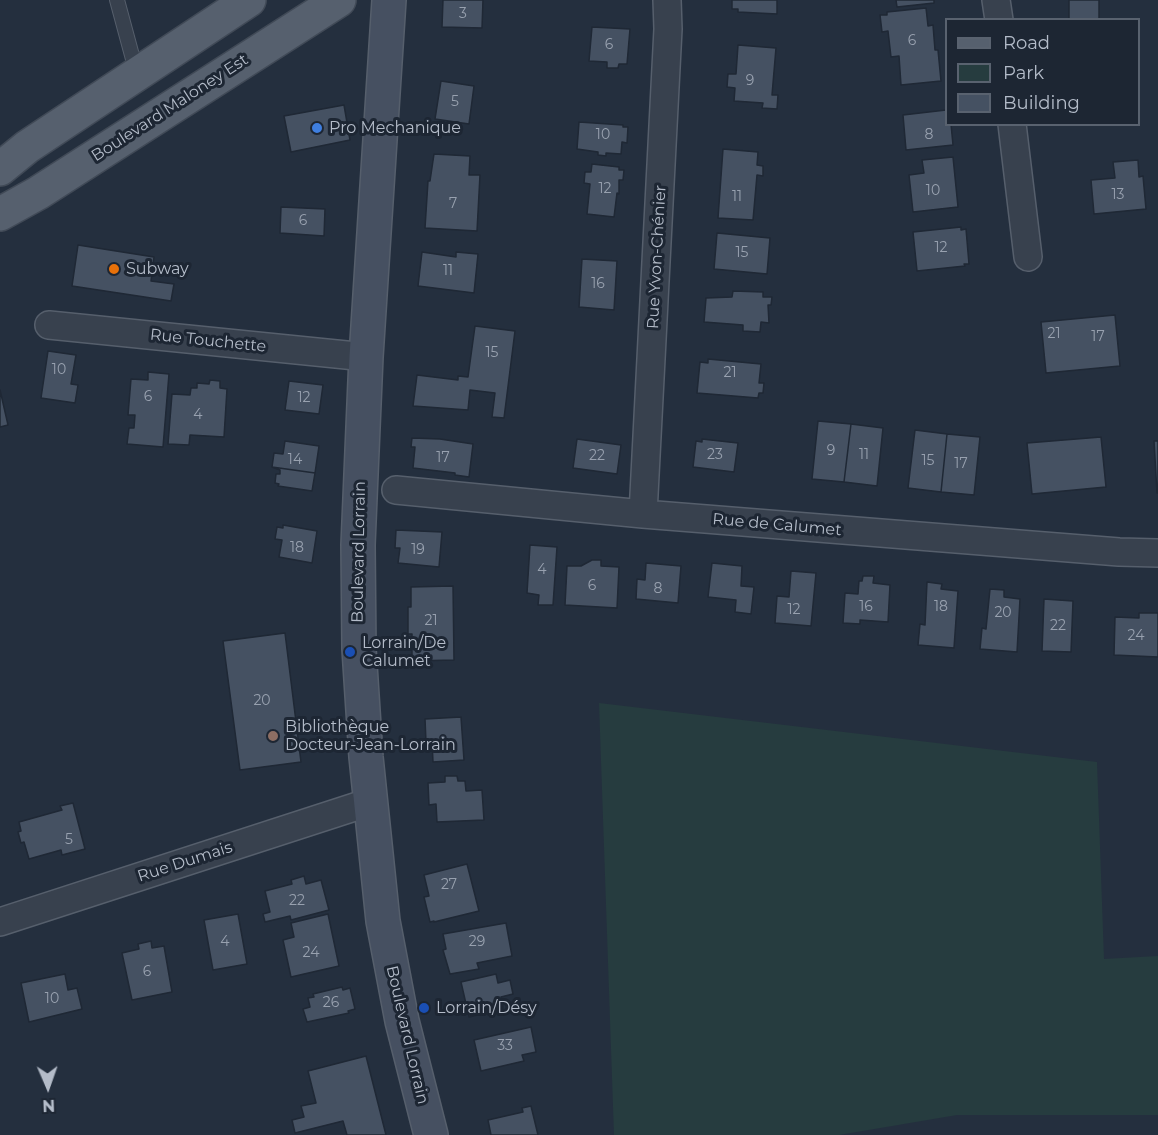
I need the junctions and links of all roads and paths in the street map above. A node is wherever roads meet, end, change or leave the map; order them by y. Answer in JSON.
{"nodes":[{"id":1,"x":117,"y":0,"type":"edge"},
{"id":2,"x":248,"y":0,"type":"edge"},
{"id":3,"x":339,"y":0,"type":"edge"},
{"id":4,"x":389,"y":0,"type":"edge"},
{"id":5,"x":667,"y":0,"type":"edge"},
{"id":6,"x":996,"y":0,"type":"edge"},
{"id":7,"x":999,"y":18,"type":"edge"},
{"id":8,"x":137,"y":74,"type":"junction"},
{"id":9,"x":1012,"y":126,"type":"edge"},
{"id":10,"x":0,"y":169,"type":"edge"},
{"id":11,"x":0,"y":214,"type":"edge"},
{"id":12,"x":1028,"y":257,"type":"dead end"},
{"id":13,"x":49,"y":325,"type":"dead end"},
{"id":14,"x":366,"y":357,"type":"junction"},
{"id":15,"x":396,"y":490,"type":"dead end"},
{"id":16,"x":644,"y":514,"type":"junction"},
{"id":17,"x":1158,"y":553,"type":"edge"},
{"id":18,"x":370,"y":802,"type":"junction"},
{"id":19,"x":0,"y":922,"type":"edge"},
{"id":20,"x":431,"y":1135,"type":"edge"}],
"edges":[{"from":1,"to":8,"type":"lane"},
{"from":2,"to":8,"type":"main road"},
{"from":3,"to":11,"type":"main road","name":"Boulevard Maloney Est"},
{"from":4,"to":14,"type":"main road","name":"Boulevard Lorrain"},
{"from":5,"to":16,"type":"street","name":"Rue Yvon-Chénier"},
{"from":6,"to":7,"type":"street"},
{"from":8,"to":10,"type":"main road"},
{"from":9,"to":12,"type":"street"},
{"from":13,"to":14,"type":"street","name":"Rue Touchette"},
{"from":14,"to":18,"type":"main road","name":"Boulevard Lorrain"},
{"from":15,"to":16,"type":"street","name":"Rue de Calumet"},
{"from":16,"to":17,"type":"street","name":"Rue de Calumet"},
{"from":18,"to":19,"type":"street","name":"Rue Dumais"},
{"from":18,"to":20,"type":"main road","name":"Boulevard Lorrain"}]}
